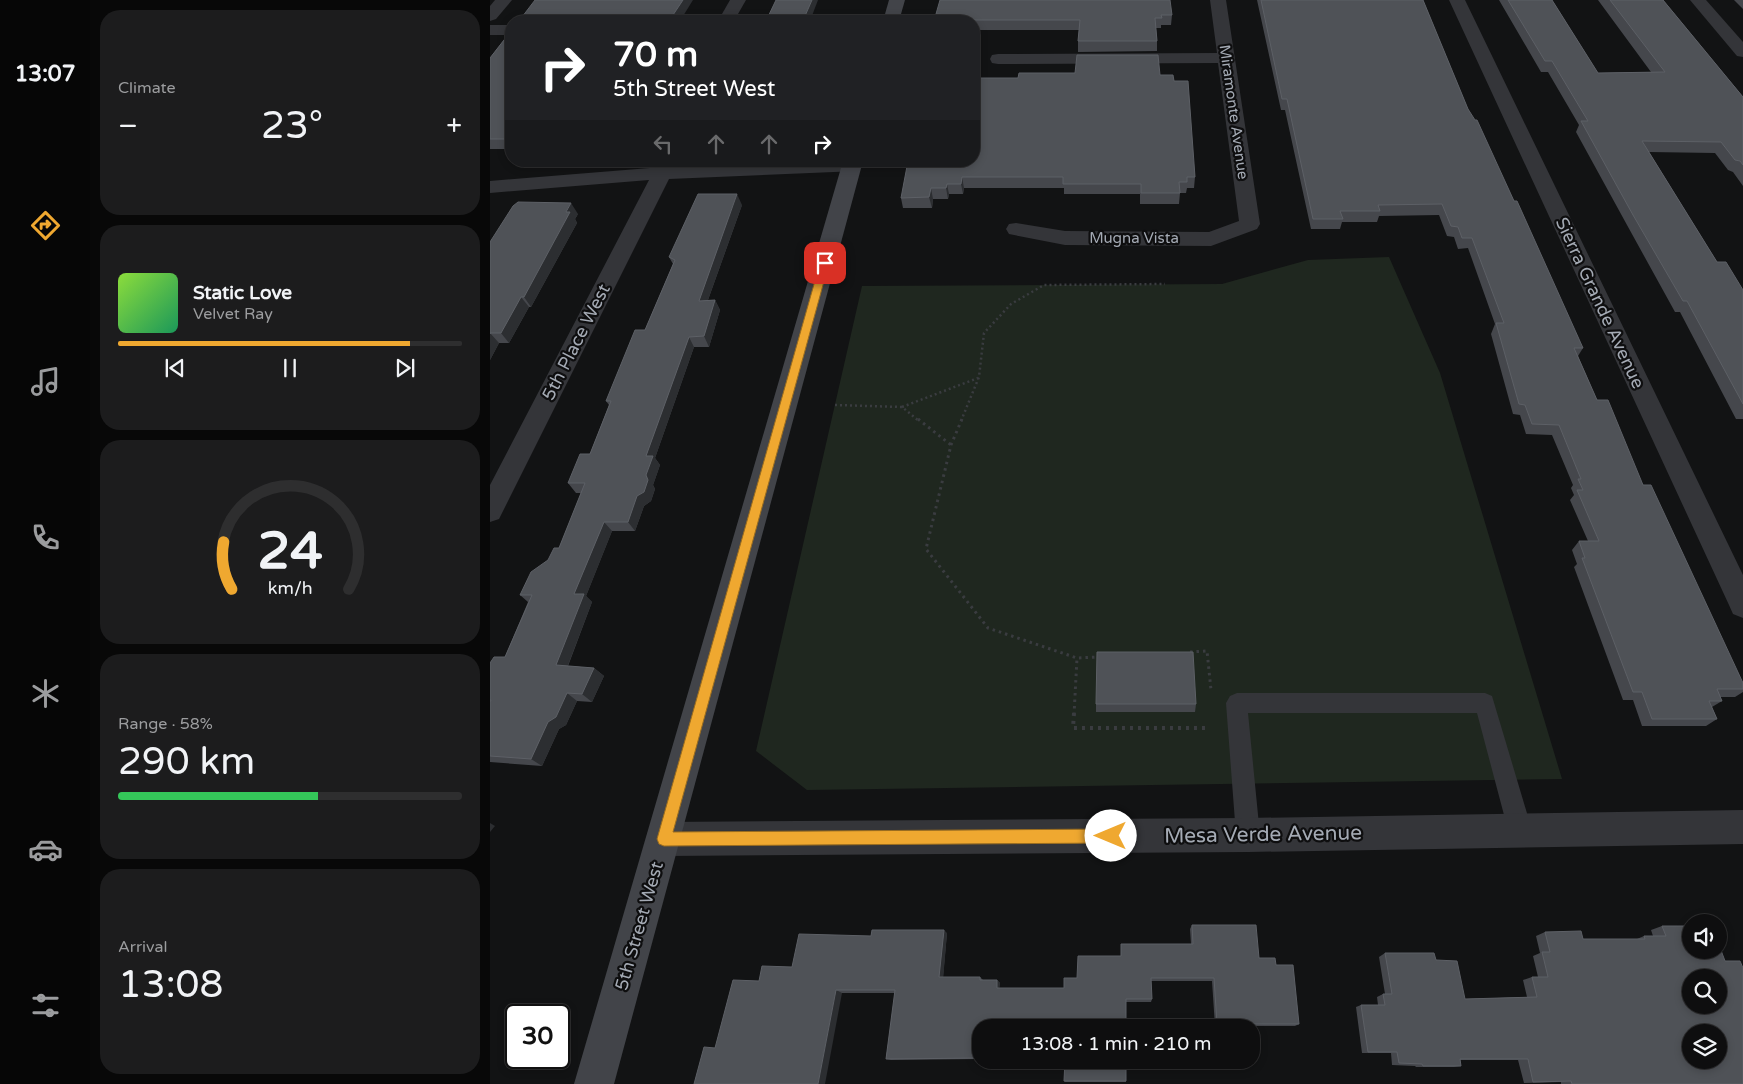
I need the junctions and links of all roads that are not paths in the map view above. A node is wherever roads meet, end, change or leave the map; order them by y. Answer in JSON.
{"nodes":[{"id":1,"x":504,"y":0,"type":"edge"},
{"id":2,"x":738,"y":0,"type":"edge"},
{"id":3,"x":897,"y":0,"type":"edge"},
{"id":4,"x":1218,"y":0,"type":"edge"},
{"id":5,"x":1457,"y":0,"type":"edge"},
{"id":6,"x":1698,"y":0,"type":"edge"},
{"id":7,"x":729,"y":15,"type":"edge"},
{"id":8,"x":893,"y":15,"type":"edge"},
{"id":9,"x":490,"y":16,"type":"edge"},
{"id":10,"x":490,"y":30,"type":"edge"},
{"id":11,"x":505,"y":30,"type":"edge"},
{"id":12,"x":1743,"y":52,"type":"edge"},
{"id":13,"x":1226,"y":58,"type":"junction"},
{"id":14,"x":998,"y":59,"type":"dead end"},
{"id":15,"x":789,"y":167,"type":"edge"},
{"id":16,"x":851,"y":167,"type":"edge"},
{"id":17,"x":662,"y":173,"type":"junction"},
{"id":18,"x":490,"y":187,"type":"edge"},
{"id":19,"x":1250,"y":224,"type":"joint"},
{"id":20,"x":1016,"y":229,"type":"dead end"},
{"id":21,"x":490,"y":510,"type":"edge"},
{"id":22,"x":1743,"y":605,"type":"edge"},
{"id":23,"x":1743,"y":827,"type":"edge"},
{"id":24,"x":1520,"y":830,"type":"junction"},
{"id":25,"x":1248,"y":835,"type":"junction"},
{"id":26,"x":664,"y":839,"type":"junction"},
{"id":27,"x":594,"y":1084,"type":"edge"}],
"edges":[{"from":1,"to":9,"type":"street"},
{"from":2,"to":7,"type":"street"},
{"from":3,"to":8,"type":"street"},
{"from":4,"to":13,"type":"street","name":"Miramonte Avenue"},
{"from":5,"to":22,"type":"street","name":"Sierra Grande Avenue"},
{"from":6,"to":12,"type":"street"},
{"from":10,"to":11,"type":"street"},
{"from":13,"to":14,"type":"street"},
{"from":13,"to":19,"type":"street","name":"Miramonte Avenue"},
{"from":15,"to":17,"type":"street"},
{"from":16,"to":26,"type":"street","name":"5th Street West"},
{"from":17,"to":18,"type":"street"},
{"from":17,"to":21,"type":"street","name":"5th Place West"},
{"from":19,"to":20,"type":"street","name":"Mugna Vista"},
{"from":23,"to":24,"type":"street","name":"Mesa Verde Avenue"},
{"from":24,"to":25,"type":"street","name":"Mesa Verde Avenue"},
{"from":24,"to":25,"type":"lane"},
{"from":25,"to":26,"type":"street","name":"Mesa Verde Avenue"},
{"from":26,"to":27,"type":"street","name":"5th Street West"}]}
